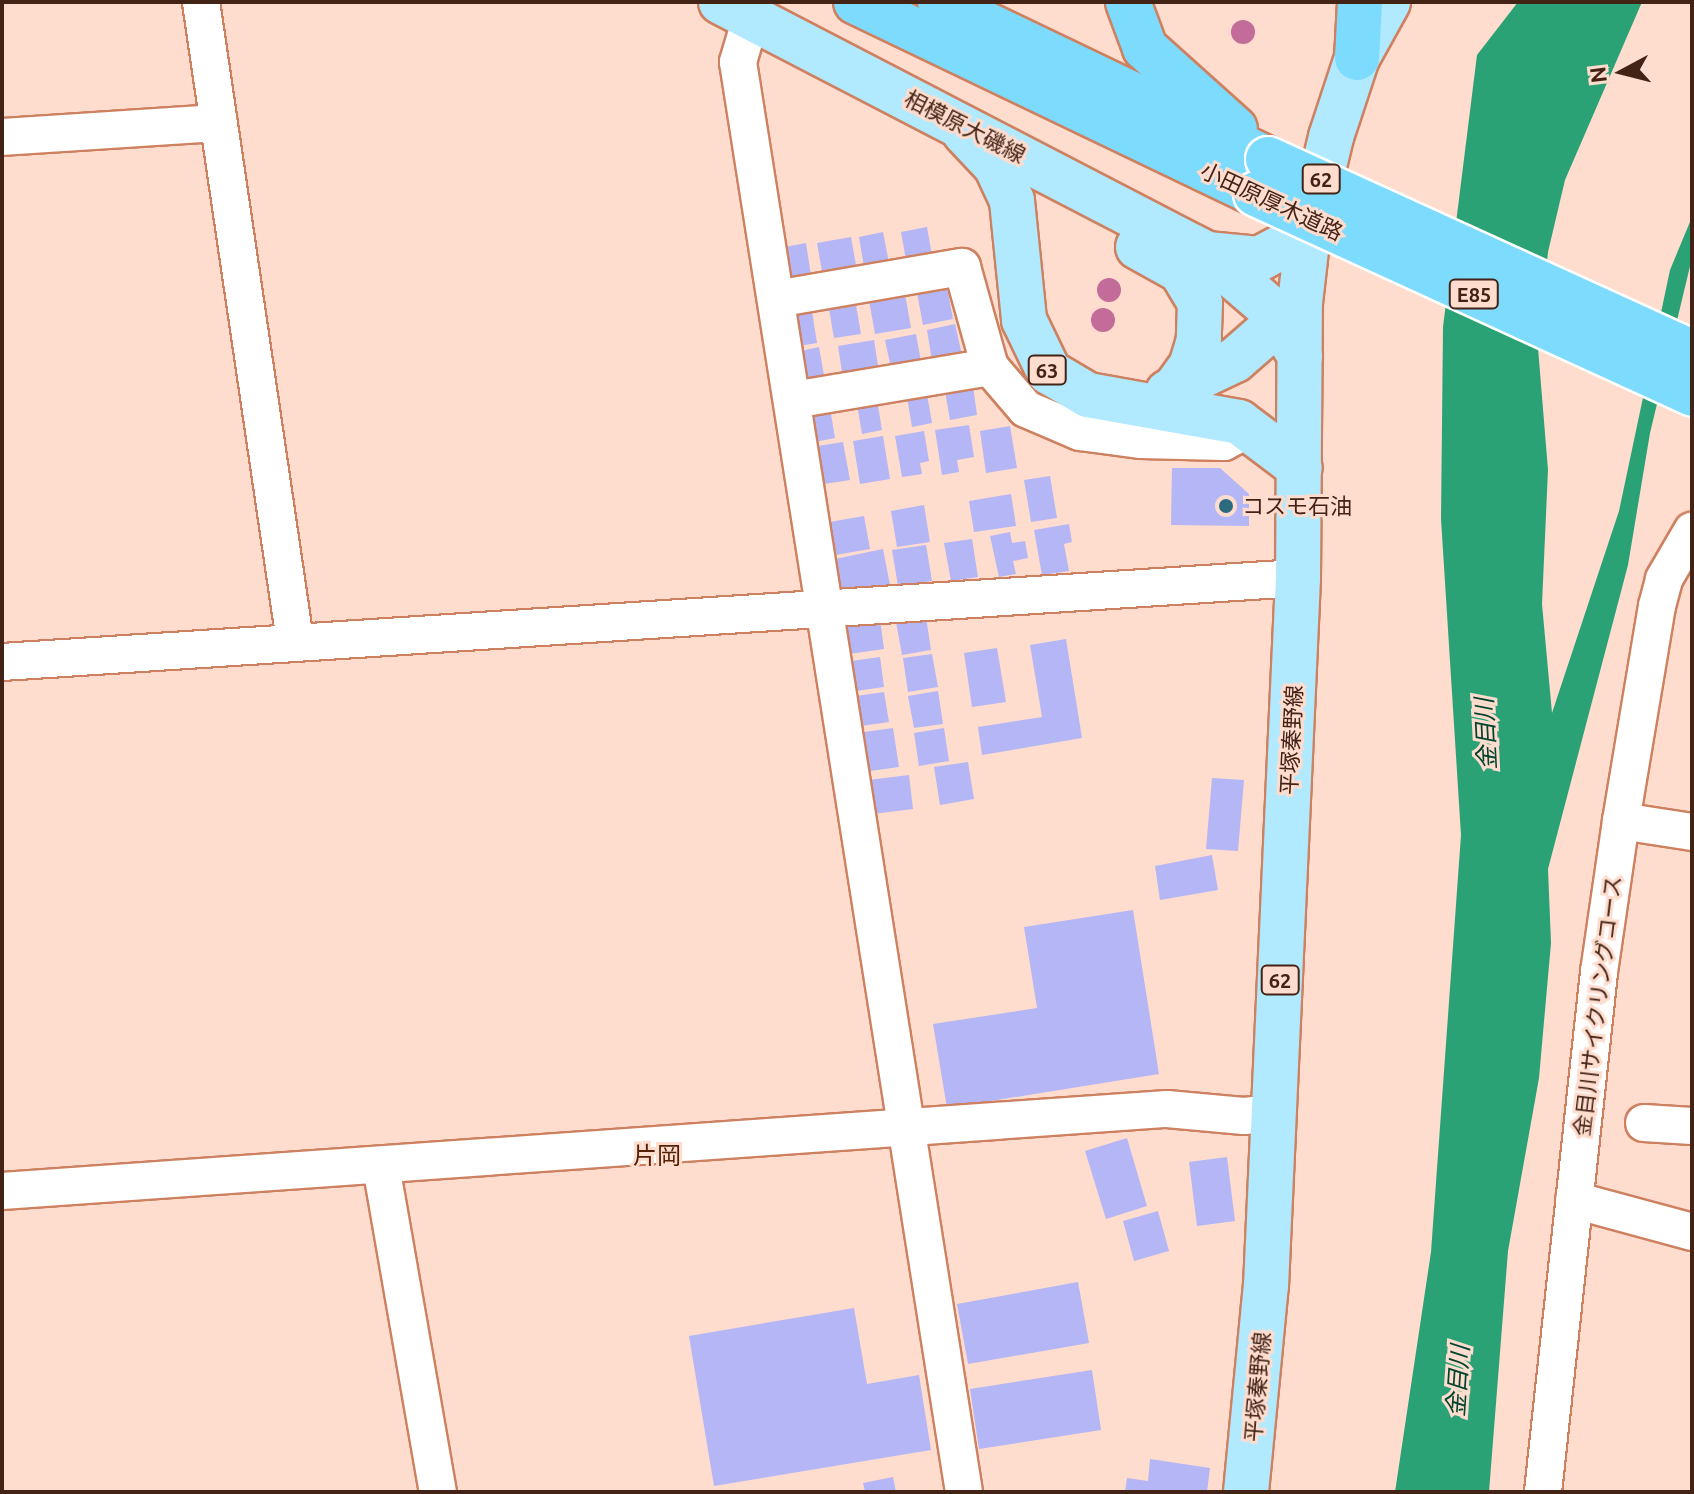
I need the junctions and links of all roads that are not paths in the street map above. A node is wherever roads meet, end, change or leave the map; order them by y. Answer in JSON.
{"nodes":[{"id":1,"x":201,"y":2,"type":"edge"},
{"id":2,"x":856,"y":2,"type":"edge"},
{"id":3,"x":940,"y":2,"type":"edge"},
{"id":4,"x":1128,"y":2,"type":"edge"},
{"id":5,"x":1360,"y":2,"type":"edge"},
{"id":6,"x":1388,"y":2,"type":"edge"},
{"id":7,"x":736,"y":10,"type":"edge"},
{"id":8,"x":1357,"y":58,"type":"junction"},
{"id":9,"x":951,"y":118,"type":"junction"},
{"id":10,"x":219,"y":123,"type":"junction"},
{"id":11,"x":2,"y":137,"type":"edge"},
{"id":12,"x":1043,"y":166,"type":"junction"},
{"id":13,"x":1262,"y":176,"type":"junction"},
{"id":14,"x":1308,"y":233,"type":"junction"},
{"id":15,"x":1207,"y":254,"type":"junction"},
{"id":16,"x":776,"y":299,"type":"junction"},
{"id":17,"x":1294,"y":327,"type":"junction"},
{"id":18,"x":1692,"y":352,"type":"edge"},
{"id":19,"x":990,"y":367,"type":"junction"},
{"id":20,"x":1175,"y":388,"type":"junction"},
{"id":21,"x":1692,"y":394,"type":"edge"},
{"id":22,"x":793,"y":400,"type":"junction"},
{"id":23,"x":1132,"y":403,"type":"junction"},
{"id":24,"x":1239,"y":422,"type":"junction"},
{"id":25,"x":1300,"y":468,"type":"junction"},
{"id":26,"x":1692,"y":531,"type":"edge"},
{"id":27,"x":1298,"y":578,"type":"junction"},
{"id":28,"x":826,"y":605,"type":"junction"},
{"id":29,"x":295,"y":641,"type":"junction"},
{"id":30,"x":2,"y":662,"type":"edge"},
{"id":31,"x":1621,"y":821,"type":"junction"},
{"id":32,"x":1692,"y":832,"type":"edge"},
{"id":33,"x":1274,"y":1113,"type":"junction"},
{"id":34,"x":1644,"y":1123,"type":"dead end"},
{"id":35,"x":1692,"y":1126,"type":"edge"},
{"id":36,"x":907,"y":1131,"type":"junction"},
{"id":37,"x":381,"y":1166,"type":"junction"},
{"id":38,"x":2,"y":1191,"type":"edge"},
{"id":39,"x":1574,"y":1200,"type":"junction"},
{"id":40,"x":1692,"y":1232,"type":"edge"},
{"id":41,"x":438,"y":1492,"type":"edge"},
{"id":42,"x":964,"y":1492,"type":"edge"},
{"id":43,"x":1246,"y":1492,"type":"edge"},
{"id":44,"x":1543,"y":1492,"type":"edge"}],
"edges":[{"from":1,"to":10,"type":"street"},
{"from":2,"to":13,"type":"highway","name":"小田原厚木道路","number":"E85"},
{"from":3,"to":13,"type":"highway","name":"小田原厚木道路","number":"E85"},
{"from":4,"to":13,"type":"highway"},
{"from":5,"to":8,"type":"highway"},
{"from":6,"to":8,"type":"main road","name":"平塚秦野線","number":"62"},
{"from":7,"to":9,"type":"main road","name":"相模原大磯線","number":"63"},
{"from":7,"to":16,"type":"street"},
{"from":8,"to":14,"type":"main road","name":"平塚秦野線","number":"62"},
{"from":9,"to":12,"type":"main road","name":"相模原大磯線","number":"63"},
{"from":9,"to":23,"type":"main road","number":"63"},
{"from":10,"to":11,"type":"street"},
{"from":10,"to":29,"type":"street"},
{"from":12,"to":15,"type":"main road","name":"相模原大磯線","number":"63"},
{"from":12,"to":20,"type":"main road"},
{"from":13,"to":18,"type":"highway","name":"小田原厚木道路","number":"E85","bridge":true},
{"from":13,"to":21,"type":"highway","name":"小田原厚木道路","number":"E85","bridge":true},
{"from":14,"to":15,"type":"main road","number":"63"},
{"from":14,"to":17,"type":"main road","name":"平塚秦野線","number":"62"},
{"from":15,"to":17,"type":"main road"},
{"from":16,"to":19,"type":"street"},
{"from":16,"to":22,"type":"street"},
{"from":17,"to":20,"type":"main road"},
{"from":17,"to":25,"type":"main road","name":"平塚秦野線","number":"62"},
{"from":19,"to":22,"type":"street"},
{"from":19,"to":24,"type":"street"},
{"from":20,"to":23,"type":"main road"},
{"from":22,"to":28,"type":"street"},
{"from":23,"to":24,"type":"main road","number":"63"},
{"from":24,"to":25,"type":"main road","number":"63"},
{"from":25,"to":27,"type":"main road","name":"平塚秦野線","number":"62"},
{"from":26,"to":31,"type":"street","name":"金目川サイクリングコース"},
{"from":27,"to":28,"type":"street"},
{"from":27,"to":33,"type":"main road","name":"平塚秦野線","number":"62"},
{"from":28,"to":29,"type":"street"},
{"from":28,"to":36,"type":"street"},
{"from":29,"to":30,"type":"street"},
{"from":31,"to":32,"type":"street"},
{"from":31,"to":39,"type":"street","name":"金目川サイクリングコース"},
{"from":33,"to":36,"type":"street"},
{"from":33,"to":43,"type":"main road","name":"平塚秦野線","number":"62"},
{"from":34,"to":35,"type":"street"},
{"from":36,"to":37,"type":"street"},
{"from":36,"to":42,"type":"street"},
{"from":37,"to":38,"type":"street"},
{"from":37,"to":41,"type":"street"},
{"from":39,"to":40,"type":"street"},
{"from":39,"to":44,"type":"street","name":"金目川サイクリングコース"}]}
